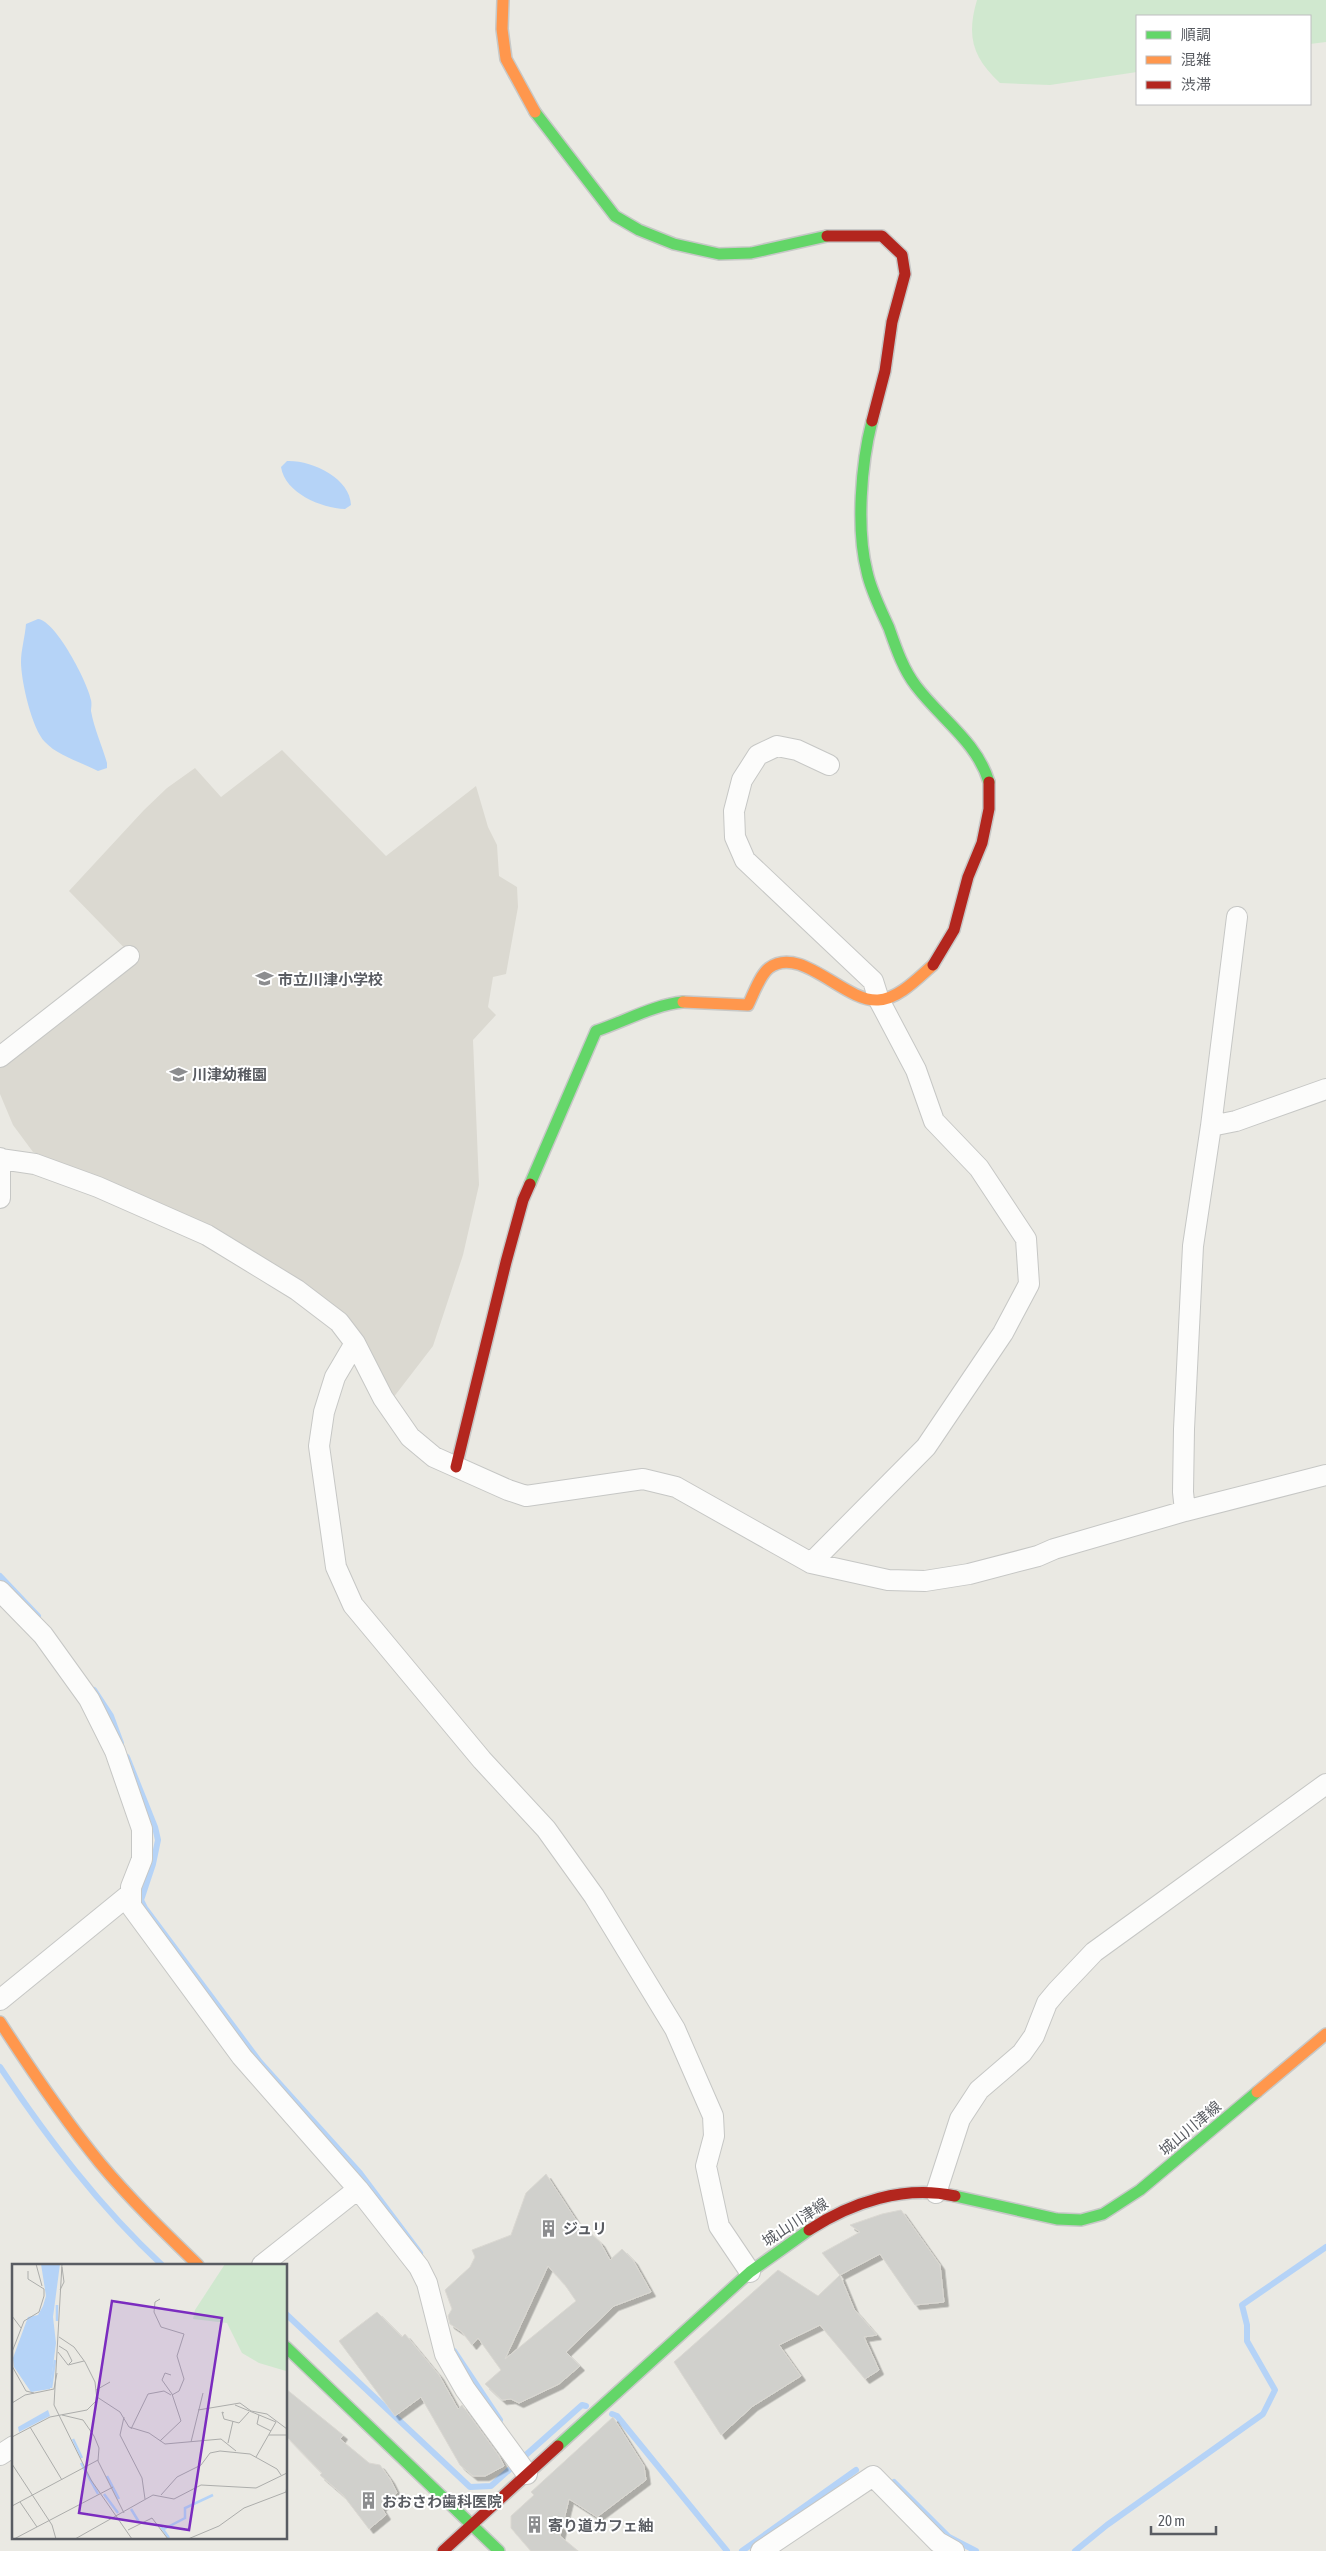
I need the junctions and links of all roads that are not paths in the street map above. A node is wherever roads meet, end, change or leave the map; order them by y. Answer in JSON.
{"nodes":[{"id":1,"x":503,"y":0,"type":"edge"},
{"id":2,"x":830,"y":765,"type":"dead end"},
{"id":3,"x":1236,"y":917,"type":"dead end"},
{"id":4,"x":129,"y":956,"type":"dead end"},
{"id":5,"x":879,"y":1000,"type":"junction"},
{"id":6,"x":0,"y":1057,"type":"edge"},
{"id":7,"x":1326,"y":1089,"type":"edge"},
{"id":8,"x":1211,"y":1126,"type":"junction"},
{"id":9,"x":0,"y":1158,"type":"edge"},
{"id":10,"x":0,"y":1198,"type":"edge"},
{"id":11,"x":355,"y":1342,"type":"junction"},
{"id":12,"x":456,"y":1467,"type":"junction"},
{"id":13,"x":1326,"y":1475,"type":"edge"},
{"id":14,"x":1185,"y":1511,"type":"junction"},
{"id":15,"x":811,"y":1563,"type":"junction"},
{"id":16,"x":0,"y":1591,"type":"edge"},
{"id":17,"x":1326,"y":1784,"type":"edge"},
{"id":18,"x":130,"y":1894,"type":"junction"},
{"id":19,"x":0,"y":2000,"type":"edge"},
{"id":20,"x":0,"y":2022,"type":"edge"},
{"id":21,"x":1326,"y":2034,"type":"edge"},
{"id":22,"x":358,"y":2189,"type":"junction"},
{"id":23,"x":936,"y":2193,"type":"junction"},
{"id":24,"x":197,"y":2264,"type":"edge"},
{"id":25,"x":263,"y":2264,"type":"edge"},
{"id":26,"x":750,"y":2272,"type":"junction"},
{"id":27,"x":288,"y":2349,"type":"edge"},
{"id":28,"x":12,"y":2447,"type":"edge"},
{"id":29,"x":0,"y":2455,"type":"edge"},
{"id":30,"x":521,"y":2467,"type":"junction"},
{"id":31,"x":471,"y":2524,"type":"junction"},
{"id":32,"x":443,"y":2551,"type":"edge"},
{"id":33,"x":499,"y":2551,"type":"edge"},
{"id":34,"x":761,"y":2551,"type":"edge"},
{"id":35,"x":954,"y":2551,"type":"edge"}],
"edges":[{"from":1,"to":5,"type":"street"},
{"from":2,"to":5,"type":"street"},
{"from":3,"to":8,"type":"street"},
{"from":4,"to":6,"type":"street"},
{"from":5,"to":12,"type":"street"},
{"from":5,"to":15,"type":"street"},
{"from":7,"to":8,"type":"street"},
{"from":8,"to":14,"type":"street"},
{"from":9,"to":10,"type":"street"},
{"from":9,"to":11,"type":"street"},
{"from":11,"to":12,"type":"street"},
{"from":11,"to":26,"type":"street"},
{"from":12,"to":15,"type":"street"},
{"from":13,"to":14,"type":"street"},
{"from":14,"to":15,"type":"street"},
{"from":16,"to":18,"type":"street"},
{"from":17,"to":23,"type":"street"},
{"from":18,"to":19,"type":"street"},
{"from":18,"to":22,"type":"street"},
{"from":20,"to":24,"type":"street"},
{"from":21,"to":23,"type":"street","name":"城山川津線"},
{"from":22,"to":25,"type":"street"},
{"from":22,"to":30,"type":"street"},
{"from":23,"to":26,"type":"street","name":"城山川津線"},
{"from":26,"to":30,"type":"street","name":"城山川津線"},
{"from":27,"to":31,"type":"street"},
{"from":28,"to":29,"type":"street"},
{"from":30,"to":31,"type":"street","name":"城山川津線"},
{"from":31,"to":32,"type":"street","name":"城山川津線"},
{"from":31,"to":33,"type":"street"},
{"from":34,"to":35,"type":"street"}]}
